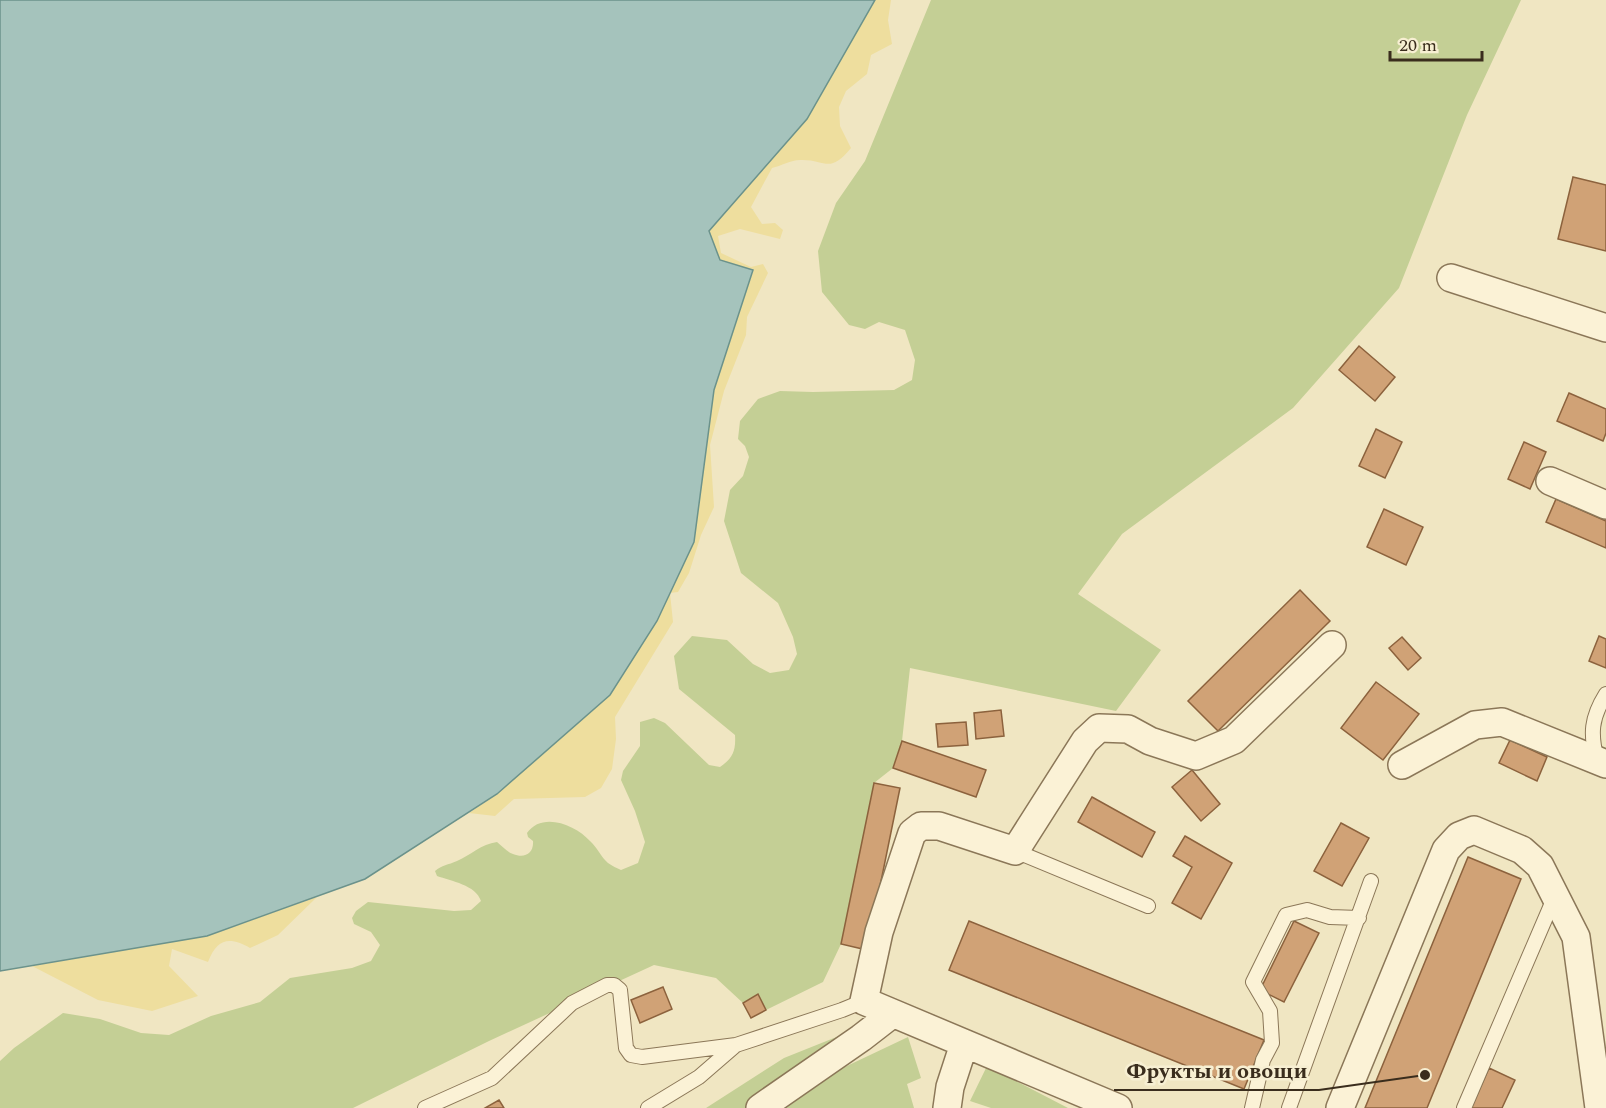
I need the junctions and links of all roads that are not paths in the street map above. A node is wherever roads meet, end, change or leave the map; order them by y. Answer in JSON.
{"nodes":[{"id":1,"x":1451,"y":278,"type":"dead end"},
{"id":2,"x":1606,"y":328,"type":"edge"},
{"id":3,"x":1550,"y":481,"type":"dead end"},
{"id":4,"x":1606,"y":505,"type":"edge"},
{"id":5,"x":1332,"y":645,"type":"dead end"},
{"id":6,"x":1606,"y":694,"type":"edge"},
{"id":7,"x":1402,"y":765,"type":"dead end"},
{"id":8,"x":1603,"y":766,"type":"edge"},
{"id":9,"x":1015,"y":851,"type":"junction"},
{"id":10,"x":1371,"y":881,"type":"dead end"},
{"id":11,"x":1555,"y":896,"type":"junction"},
{"id":12,"x":1148,"y":906,"type":"dead end"},
{"id":13,"x":1359,"y":918,"type":"junction"},
{"id":14,"x":864,"y":1000,"type":"junction"},
{"id":15,"x":892,"y":1014,"type":"junction"},
{"id":16,"x":1598,"y":1038,"type":"edge"},
{"id":17,"x":964,"y":1044,"type":"junction"},
{"id":18,"x":736,"y":1045,"type":"junction"},
{"id":19,"x":425,"y":1108,"type":"edge"},
{"id":20,"x":648,"y":1108,"type":"edge"},
{"id":21,"x":760,"y":1108,"type":"edge"},
{"id":22,"x":947,"y":1108,"type":"edge"},
{"id":23,"x":1118,"y":1108,"type":"edge"},
{"id":24,"x":1252,"y":1108,"type":"edge"},
{"id":25,"x":1289,"y":1108,"type":"edge"},
{"id":26,"x":1340,"y":1108,"type":"edge"},
{"id":27,"x":1464,"y":1108,"type":"edge"},
{"id":28,"x":1599,"y":1108,"type":"edge"}],
"edges":[{"from":1,"to":2,"type":"street"},
{"from":3,"to":4,"type":"street"},
{"from":5,"to":9,"type":"street"},
{"from":6,"to":8,"type":"lane"},
{"from":7,"to":8,"type":"street"},
{"from":9,"to":12,"type":"lane"},
{"from":9,"to":14,"type":"street"},
{"from":10,"to":13,"type":"lane"},
{"from":11,"to":16,"type":"street"},
{"from":11,"to":26,"type":"street"},
{"from":11,"to":27,"type":"lane"},
{"from":13,"to":24,"type":"lane"},
{"from":13,"to":25,"type":"lane"},
{"from":14,"to":15,"type":"street"},
{"from":14,"to":18,"type":"lane"},
{"from":15,"to":17,"type":"street"},
{"from":15,"to":21,"type":"street"},
{"from":16,"to":28,"type":"street"},
{"from":17,"to":22,"type":"street"},
{"from":17,"to":23,"type":"street"},
{"from":18,"to":19,"type":"lane"},
{"from":18,"to":20,"type":"lane"}]}
